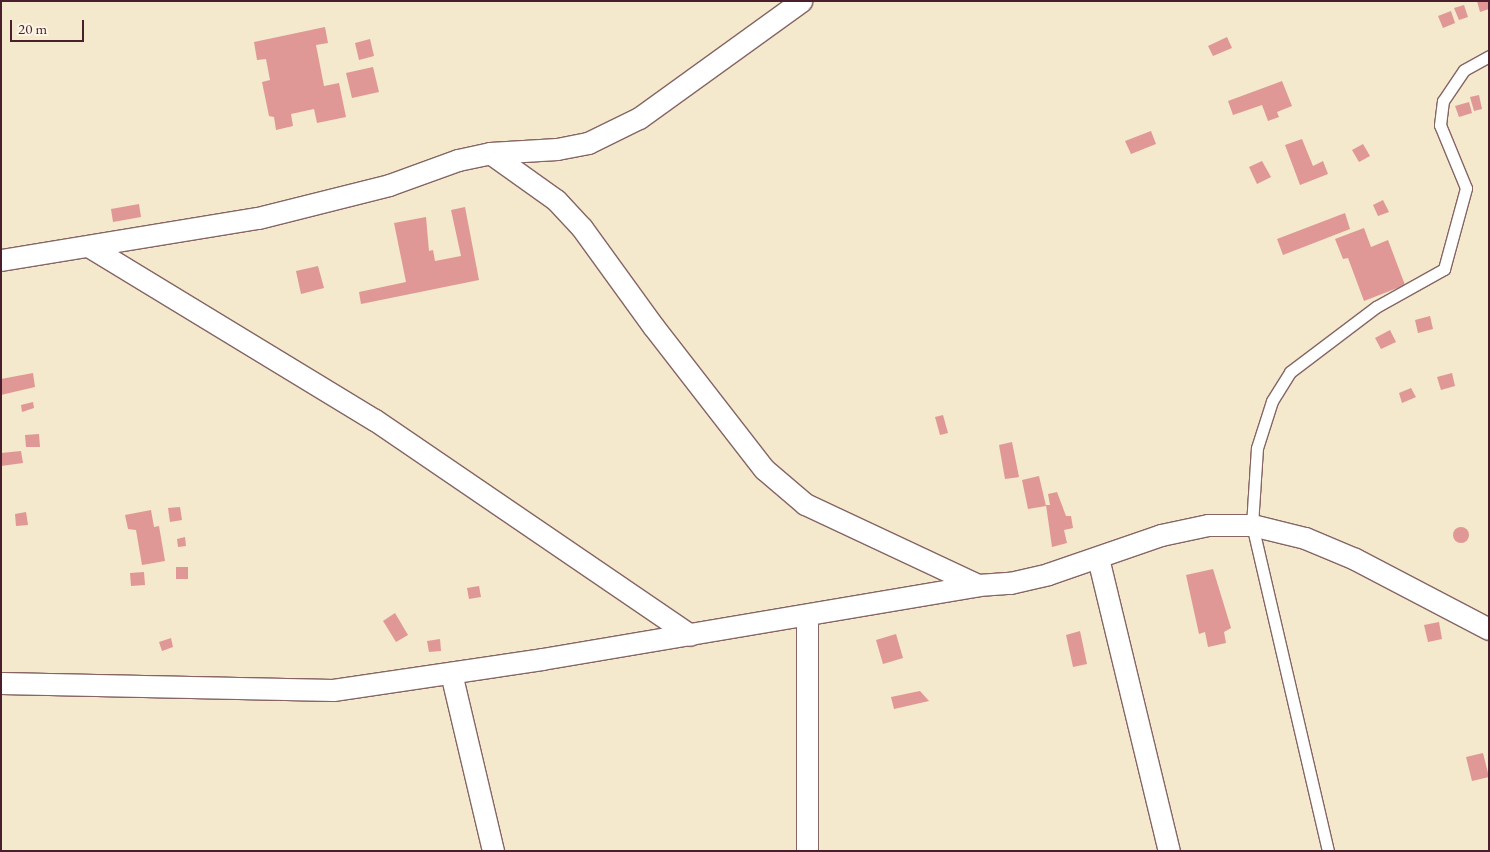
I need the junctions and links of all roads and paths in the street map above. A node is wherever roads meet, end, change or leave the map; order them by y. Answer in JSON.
{"nodes":[{"id":1,"x":801,"y":1,"type":"edge"},
{"id":2,"x":1489,"y":56,"type":"edge"},
{"id":3,"x":490,"y":153,"type":"junction"},
{"id":4,"x":90,"y":247,"type":"junction"},
{"id":5,"x":1,"y":260,"type":"edge"},
{"id":6,"x":1252,"y":525,"type":"junction"},
{"id":7,"x":1098,"y":558,"type":"junction"},
{"id":8,"x":978,"y":585,"type":"junction"},
{"id":9,"x":807,"y":615,"type":"junction"},
{"id":10,"x":1489,"y":628,"type":"edge"},
{"id":11,"x":690,"y":634,"type":"junction"},
{"id":12,"x":451,"y":673,"type":"junction"},
{"id":13,"x":1,"y":683,"type":"edge"},
{"id":14,"x":493,"y":851,"type":"edge"},
{"id":15,"x":807,"y":851,"type":"edge"},
{"id":16,"x":1169,"y":851,"type":"edge"},
{"id":17,"x":1328,"y":851,"type":"edge"}],
"edges":[{"from":1,"to":3,"type":"street"},
{"from":2,"to":6,"type":"lane"},
{"from":3,"to":4,"type":"street"},
{"from":3,"to":8,"type":"street"},
{"from":4,"to":5,"type":"street"},
{"from":4,"to":11,"type":"street"},
{"from":6,"to":7,"type":"street"},
{"from":6,"to":10,"type":"street"},
{"from":6,"to":17,"type":"lane"},
{"from":7,"to":8,"type":"street"},
{"from":7,"to":16,"type":"street"},
{"from":8,"to":9,"type":"street"},
{"from":9,"to":11,"type":"street"},
{"from":9,"to":15,"type":"street"},
{"from":11,"to":12,"type":"street"},
{"from":12,"to":13,"type":"street"},
{"from":12,"to":14,"type":"street"}]}
